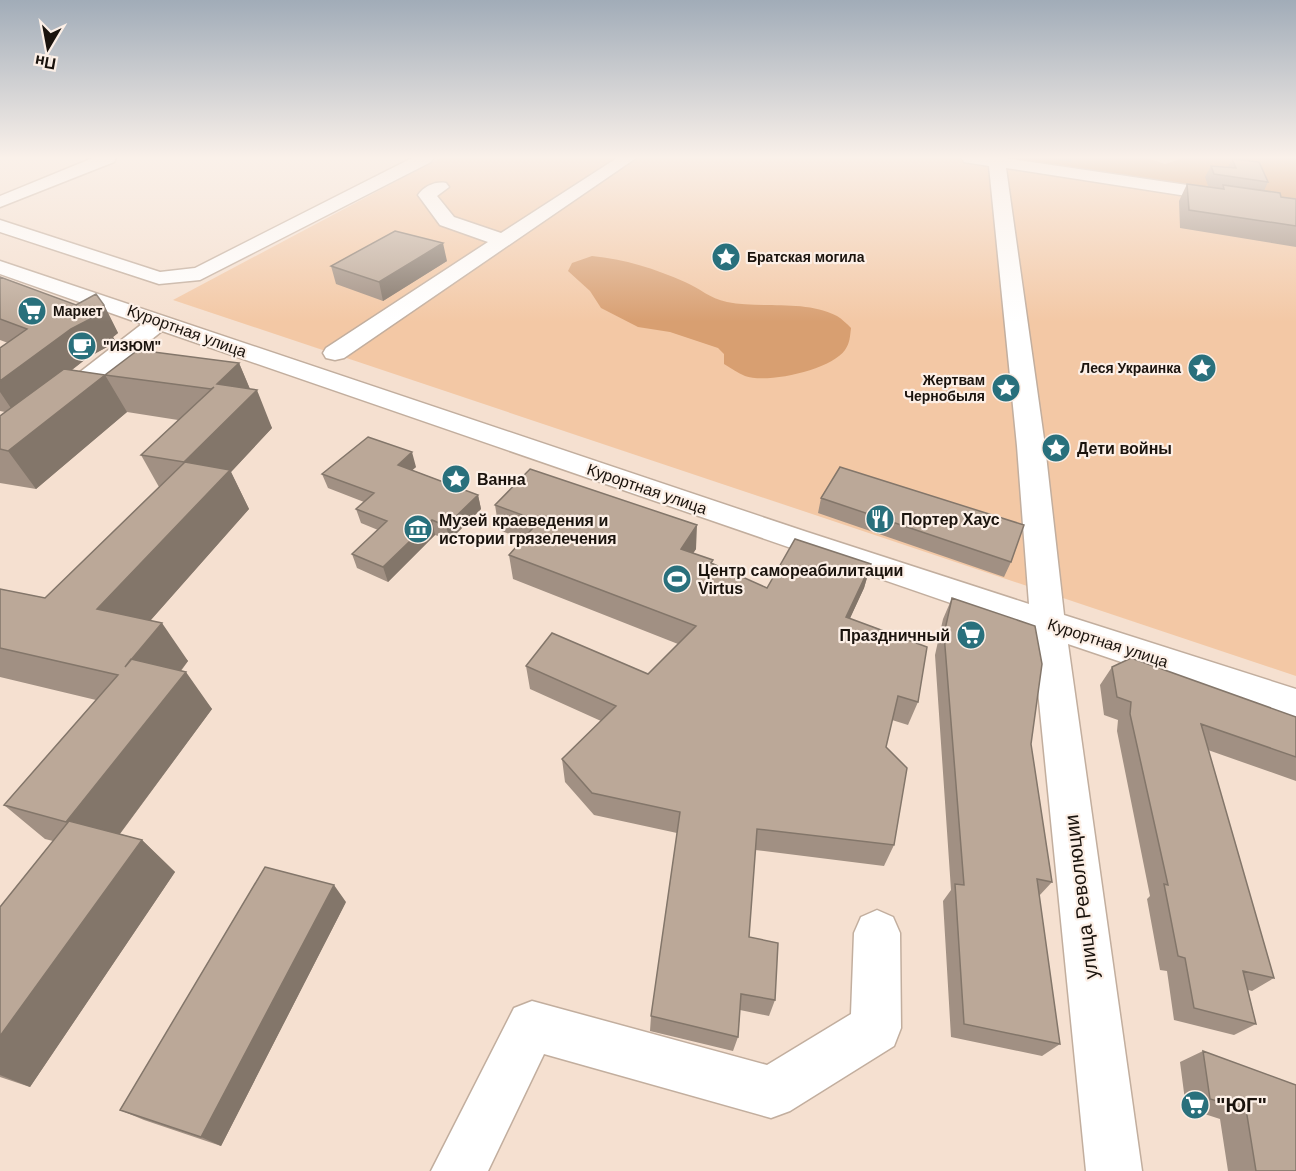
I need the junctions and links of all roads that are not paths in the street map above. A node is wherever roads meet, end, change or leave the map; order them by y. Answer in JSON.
{"nodes":[{"id":1,"x":319,"y":213,"type":"edge"},
{"id":2,"x":441,"y":213,"type":"edge"},
{"id":3,"x":546,"y":213,"type":"edge"},
{"id":4,"x":1002,"y":213,"type":"edge"},
{"id":5,"x":0,"y":226,"type":"edge"},
{"id":6,"x":504,"y":241,"type":"junction"},
{"id":7,"x":0,"y":267,"type":"edge"},
{"id":8,"x":160,"y":321,"type":"junction"},
{"id":9,"x":321,"y":361,"type":"junction"},
{"id":10,"x":0,"y":448,"type":"edge"},
{"id":11,"x":1050,"y":624,"type":"junction"},
{"id":12,"x":1296,"y":705,"type":"edge"},
{"id":13,"x":877,"y":933,"type":"dead end"},
{"id":14,"x":459,"y":1171,"type":"edge"},
{"id":15,"x":1114,"y":1171,"type":"edge"}],
"edges":[{"from":1,"to":5,"type":"street"},
{"from":2,"to":6,"type":"street"},
{"from":3,"to":6,"type":"street"},
{"from":4,"to":11,"type":"street","name":"улица Революции"},
{"from":6,"to":9,"type":"street"},
{"from":7,"to":8,"type":"street","name":"Курортная улица"},
{"from":8,"to":9,"type":"street","name":"Курортная улица"},
{"from":8,"to":10,"type":"street"},
{"from":9,"to":11,"type":"street","name":"Курортная улица"},
{"from":11,"to":12,"type":"street","name":"Курортная улица"},
{"from":11,"to":15,"type":"street","name":"улица Революции"},
{"from":13,"to":14,"type":"street"}]}
